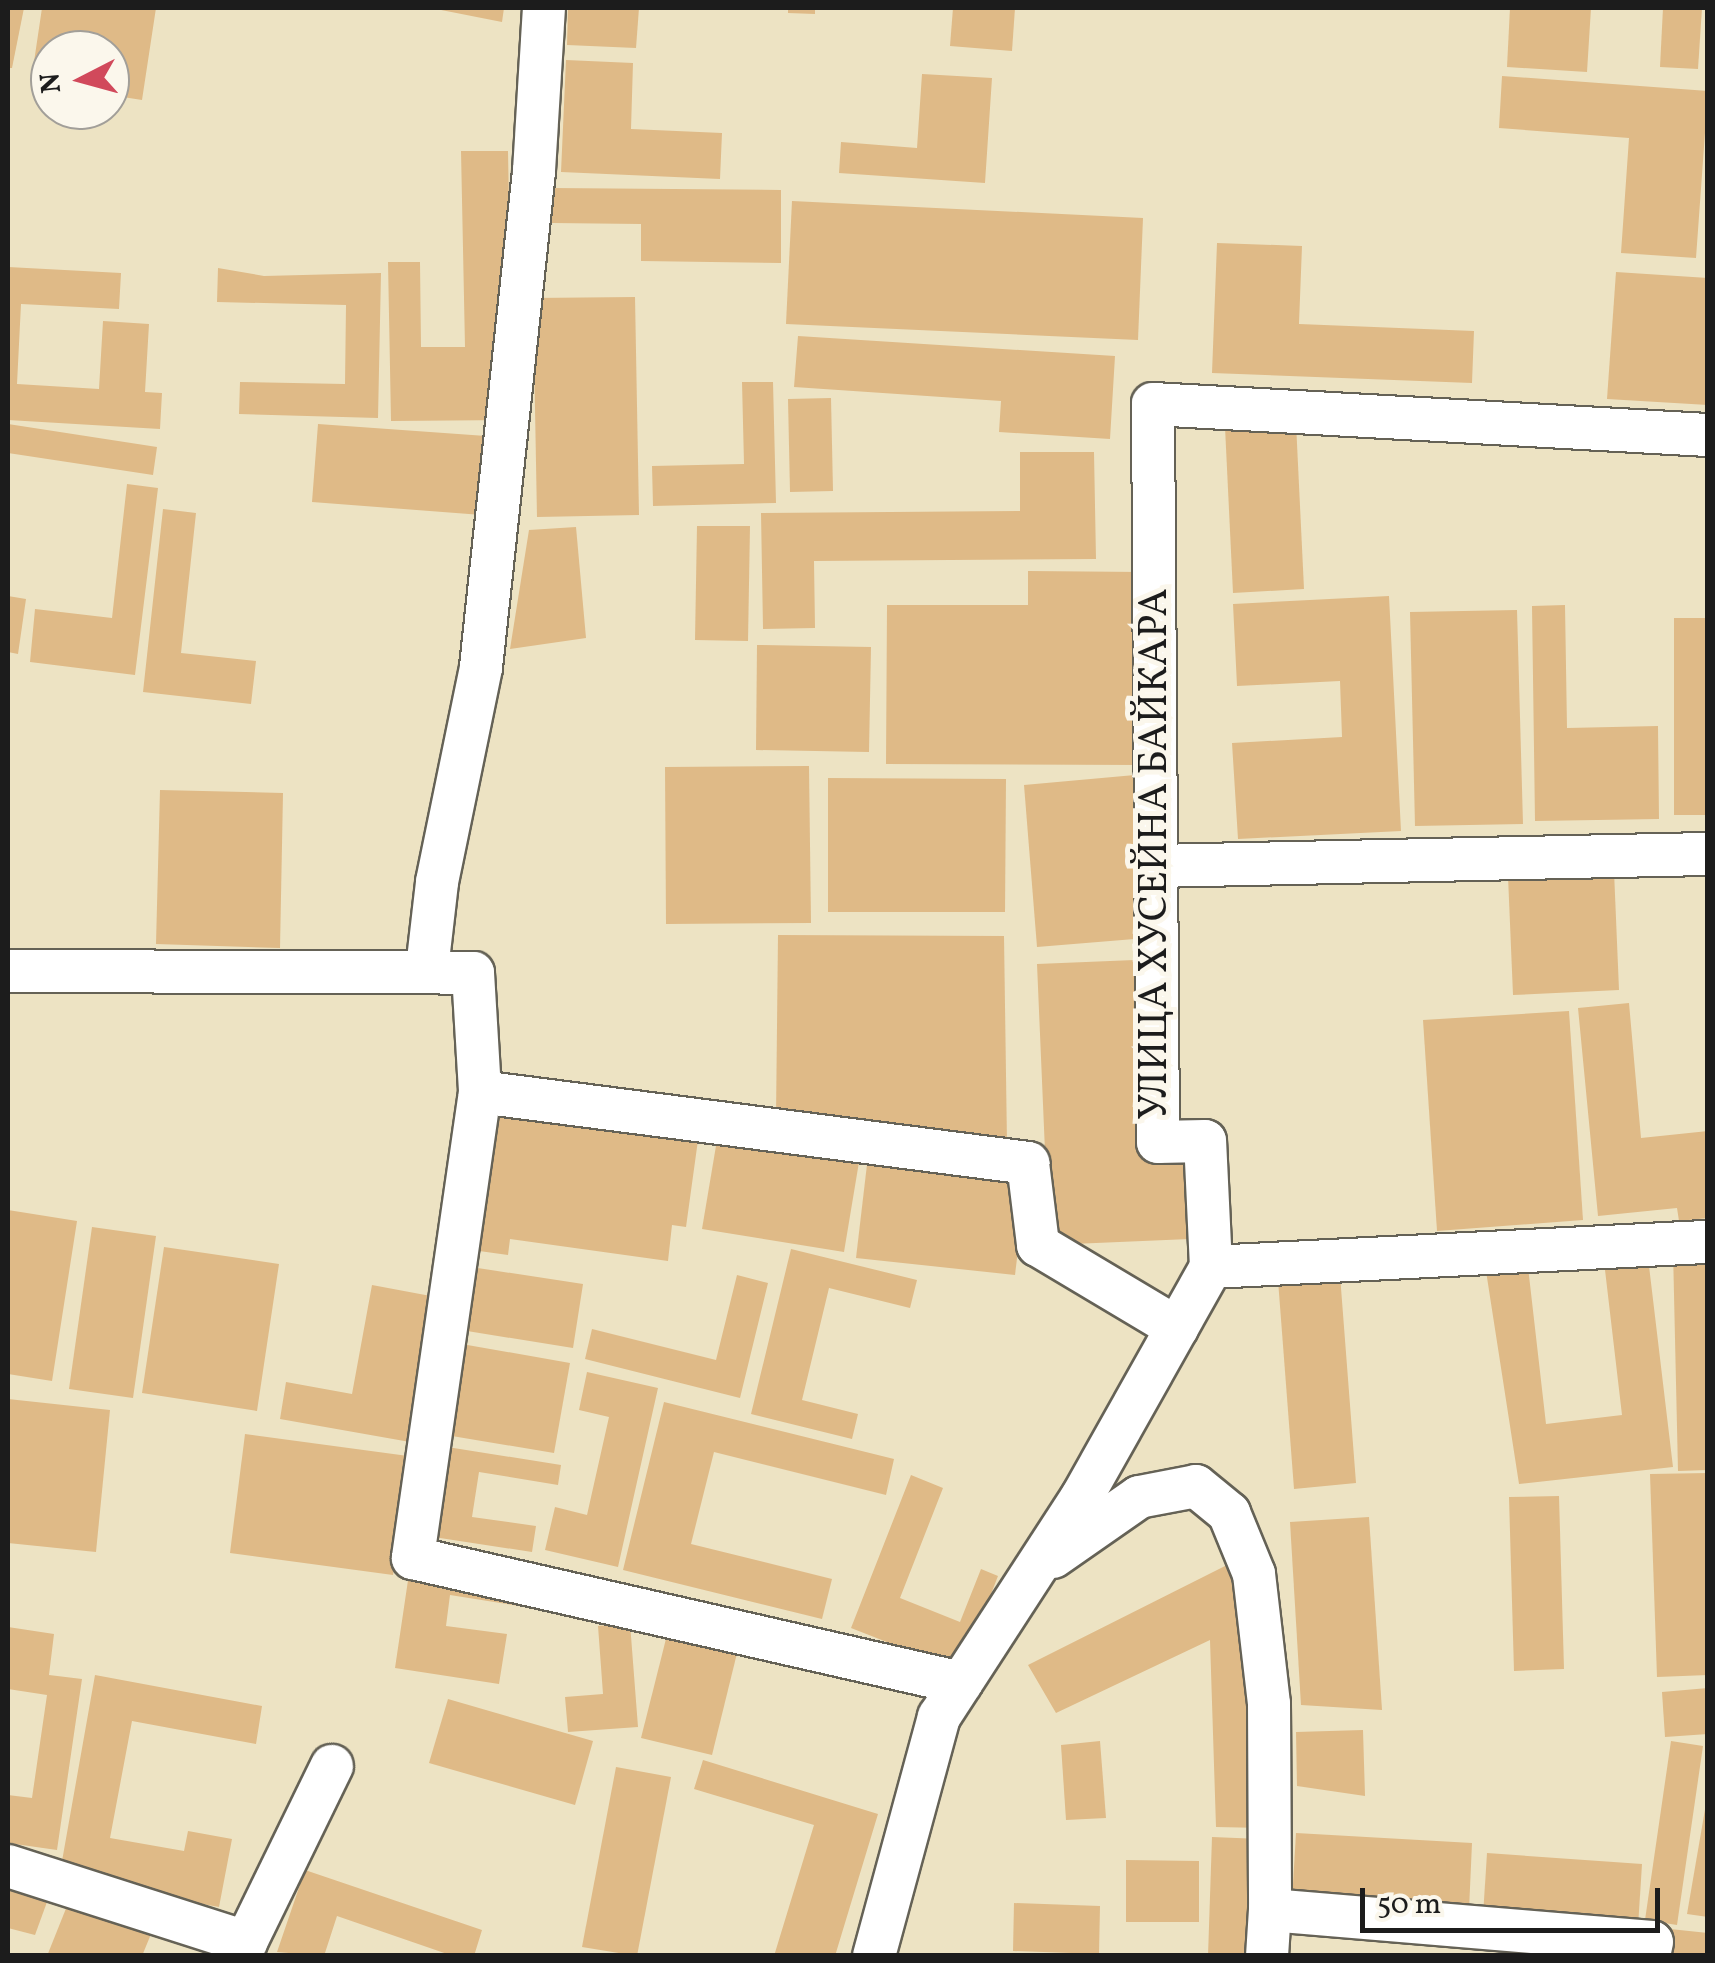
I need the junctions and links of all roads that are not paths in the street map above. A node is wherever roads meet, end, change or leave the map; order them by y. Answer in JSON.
{"nodes":[{"id":1,"x":544,"y":8,"type":"edge"},
{"id":2,"x":1708,"y":435,"type":"edge"},
{"id":3,"x":1708,"y":854,"type":"edge"},
{"id":4,"x":1156,"y":866,"type":"junction"},
{"id":5,"x":427,"y":969,"type":"junction"},
{"id":6,"x":8,"y":971,"type":"edge"},
{"id":7,"x":480,"y":1092,"type":"junction"},
{"id":8,"x":1708,"y":1242,"type":"edge"},
{"id":9,"x":1212,"y":1267,"type":"junction"},
{"id":10,"x":1177,"y":1328,"type":"junction"},
{"id":11,"x":1036,"y":1569,"type":"junction"},
{"id":12,"x":960,"y":1683,"type":"junction"},
{"id":13,"x":332,"y":1766,"type":"dead end"},
{"id":14,"x":8,"y":1866,"type":"edge"},
{"id":15,"x":1270,"y":1910,"type":"junction"},
{"id":16,"x":874,"y":1956,"type":"edge"},
{"id":17,"x":1267,"y":1956,"type":"edge"},
{"id":18,"x":1650,"y":1956,"type":"edge"}],
"edges":[{"from":1,"to":5,"type":"street"},
{"from":2,"to":4,"type":"street","name":"УЛИЦА ХУСЕЙНА БАЙКАРА"},
{"from":3,"to":4,"type":"street"},
{"from":4,"to":9,"type":"street","name":"УЛИЦА ХУСЕЙНА БАЙКАРА"},
{"from":5,"to":6,"type":"street"},
{"from":5,"to":7,"type":"street"},
{"from":7,"to":10,"type":"street"},
{"from":7,"to":12,"type":"street"},
{"from":8,"to":9,"type":"street"},
{"from":9,"to":10,"type":"street"},
{"from":10,"to":11,"type":"street"},
{"from":11,"to":12,"type":"street"},
{"from":11,"to":15,"type":"street"},
{"from":12,"to":16,"type":"street"},
{"from":13,"to":14,"type":"street"},
{"from":15,"to":17,"type":"street"},
{"from":15,"to":18,"type":"street"}]}
